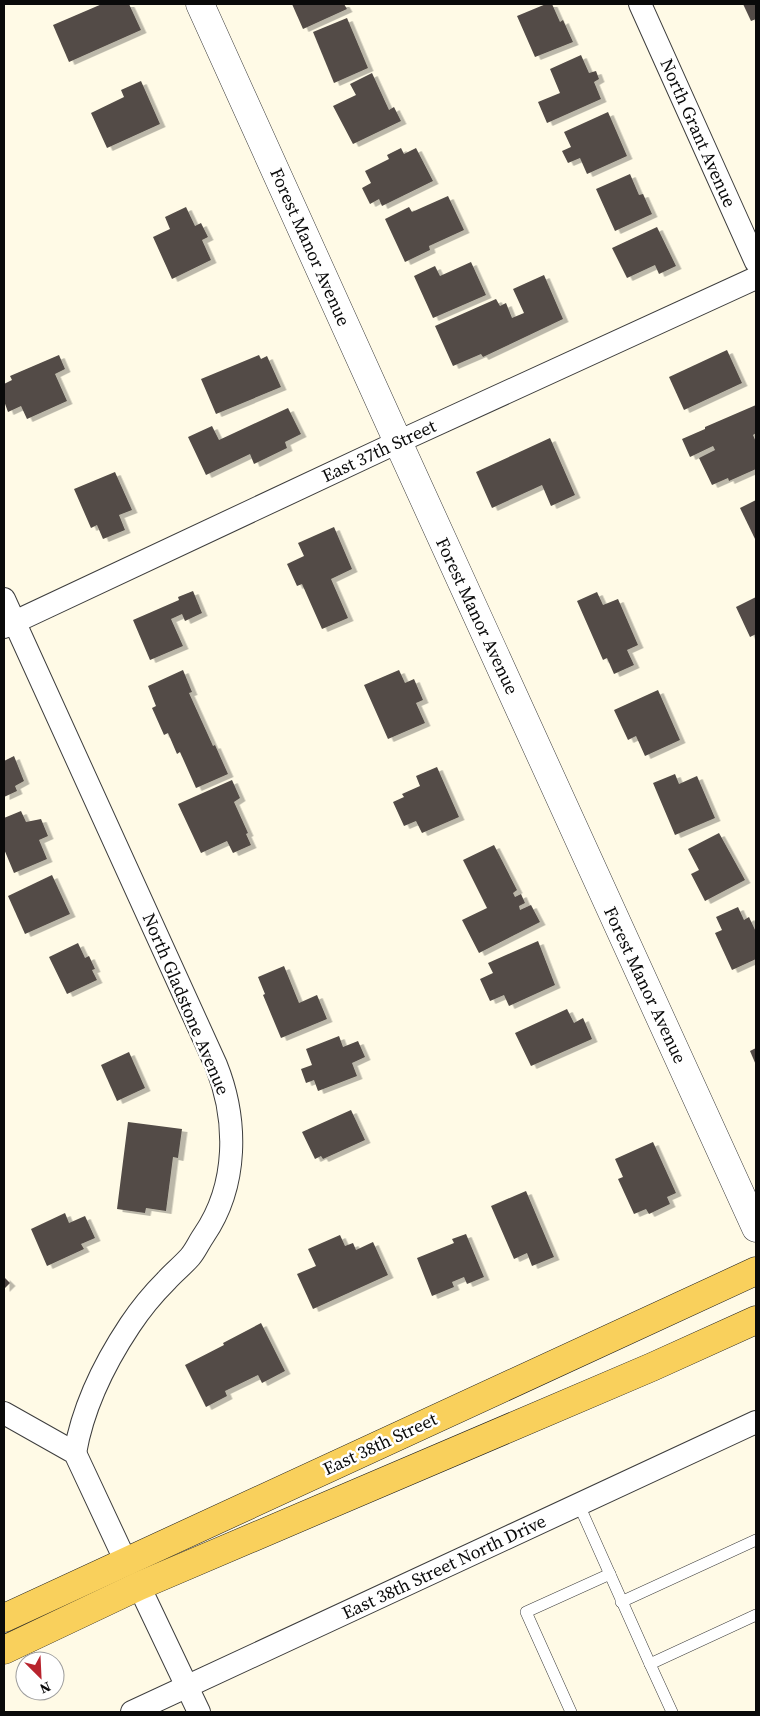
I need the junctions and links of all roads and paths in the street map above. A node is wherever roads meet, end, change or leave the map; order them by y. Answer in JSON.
{"nodes":[{"id":1,"x":200,"y":4,"type":"edge"},
{"id":2,"x":640,"y":4,"type":"edge"},
{"id":3,"x":756,"y":262,"type":"edge"},
{"id":4,"x":756,"y":278,"type":"edge"},
{"id":5,"x":398,"y":442,"type":"junction"},
{"id":6,"x":4,"y":599,"type":"edge"},
{"id":7,"x":9,"y":624,"type":"edge"},
{"id":8,"x":756,"y":1228,"type":"edge"},
{"id":9,"x":756,"y":1271,"type":"edge"},
{"id":10,"x":756,"y":1320,"type":"edge"},
{"id":11,"x":4,"y":1413,"type":"edge"},
{"id":12,"x":755,"y":1426,"type":"edge"},
{"id":13,"x":75,"y":1453,"type":"junction"},
{"id":14,"x":579,"y":1504,"type":"junction"},
{"id":15,"x":756,"y":1540,"type":"edge"},
{"id":16,"x":126,"y":1562,"type":"junction"},
{"id":17,"x":610,"y":1574,"type":"junction"},
{"id":18,"x":139,"y":1586,"type":"junction"},
{"id":19,"x":622,"y":1602,"type":"junction"},
{"id":20,"x":756,"y":1615,"type":"edge"},
{"id":21,"x":4,"y":1618,"type":"edge"},
{"id":22,"x":4,"y":1650,"type":"edge"},
{"id":23,"x":650,"y":1664,"type":"junction"},
{"id":24,"x":186,"y":1687,"type":"junction"},
{"id":25,"x":132,"y":1712,"type":"edge"},
{"id":26,"x":199,"y":1712,"type":"edge"},
{"id":27,"x":571,"y":1712,"type":"edge"},
{"id":28,"x":672,"y":1712,"type":"edge"}],
"edges":[{"from":1,"to":5,"type":"street","name":"Forest Manor Avenue"},
{"from":2,"to":3,"type":"street","name":"North Grant Avenue"},
{"from":4,"to":5,"type":"street","name":"East 37th Street"},
{"from":5,"to":7,"type":"street","name":"East 37th Street"},
{"from":5,"to":8,"type":"street","name":"Forest Manor Avenue"},
{"from":6,"to":7,"type":"street","name":"North Gladstone Avenue"},
{"from":7,"to":13,"type":"street","name":"North Gladstone Avenue"},
{"from":9,"to":16,"type":"main road","name":"East 38th Street"},
{"from":10,"to":18,"type":"main road","name":"East 38th Street"},
{"from":11,"to":13,"type":"street"},
{"from":12,"to":14,"type":"street","name":"East 38th Street North Drive"},
{"from":13,"to":16,"type":"street"},
{"from":14,"to":17,"type":"lane"},
{"from":14,"to":24,"type":"street","name":"East 38th Street North Drive"},
{"from":15,"to":19,"type":"lane"},
{"from":16,"to":21,"type":"main road","name":"East 38th Street"},
{"from":17,"to":19,"type":"lane"},
{"from":17,"to":27,"type":"lane"},
{"from":18,"to":22,"type":"main road","name":"East 38th Street"},
{"from":18,"to":24,"type":"street"},
{"from":19,"to":23,"type":"lane"},
{"from":20,"to":23,"type":"lane"},
{"from":23,"to":28,"type":"lane"},
{"from":24,"to":25,"type":"street","name":"East 38th Street North Drive"},
{"from":24,"to":26,"type":"street"}]}
